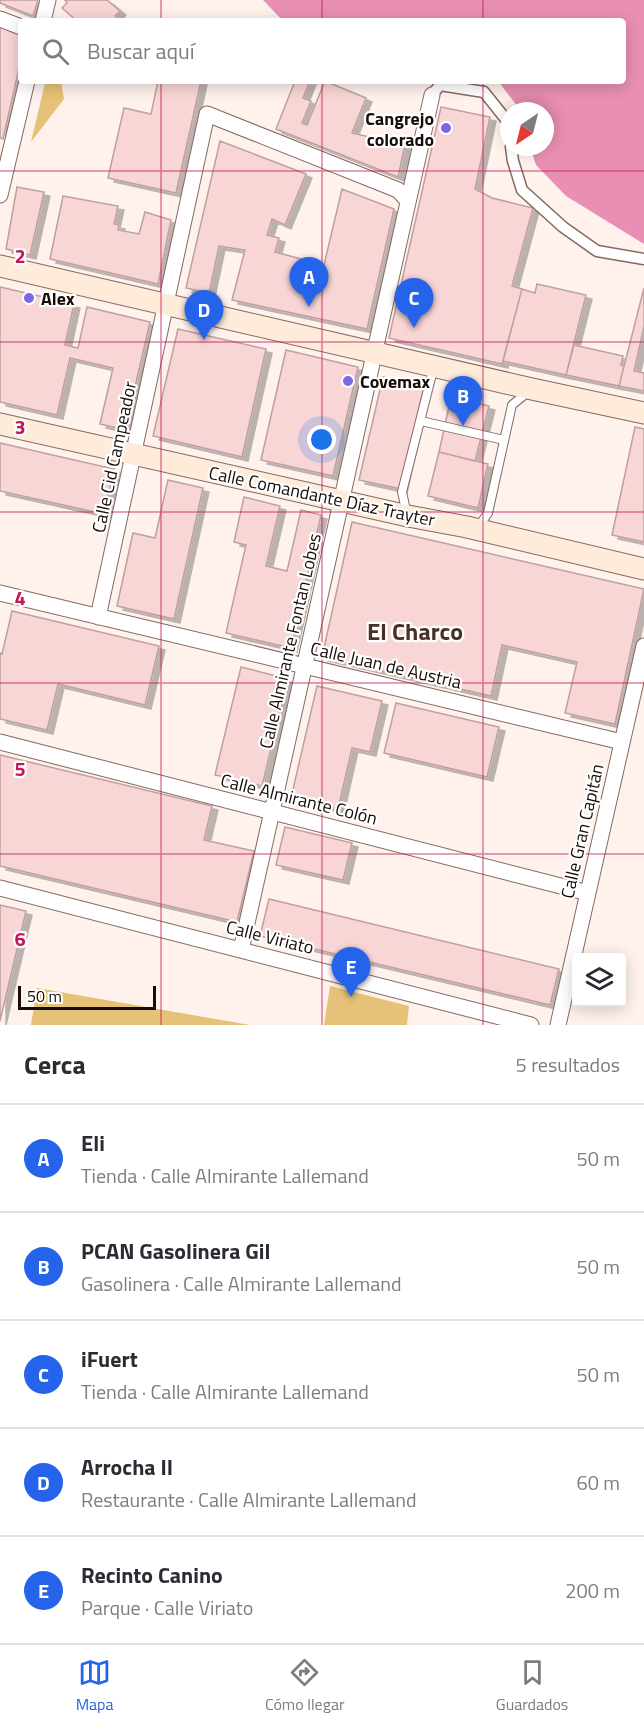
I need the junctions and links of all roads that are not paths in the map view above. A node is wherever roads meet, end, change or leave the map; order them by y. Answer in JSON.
{"nodes":[{"id":1,"x":48,"y":0,"type":"edge"},
{"id":2,"x":44,"y":18,"type":"edge"},
{"id":3,"x":0,"y":19,"type":"edge"},
{"id":4,"x":18,"y":26,"type":"edge"},
{"id":5,"x":26,"y":84,"type":"edge"},
{"id":6,"x":432,"y":95,"type":"joint"},
{"id":7,"x":500,"y":112,"type":"edge"},
{"id":8,"x":5,"y":150,"type":"edge"},
{"id":9,"x":512,"y":156,"type":"edge"},
{"id":10,"x":0,"y":195,"type":"edge"},
{"id":11,"x":408,"y":201,"type":"junction"},
{"id":12,"x":644,"y":259,"type":"edge"},
{"id":13,"x":0,"y":266,"type":"edge"},
{"id":14,"x":166,"y":304,"type":"junction"},
{"id":15,"x":375,"y":352,"type":"junction"},
{"id":16,"x":434,"y":365,"type":"junction"},
{"id":17,"x":532,"y":389,"type":"junction"},
{"id":18,"x":644,"y":413,"type":"edge"},
{"id":19,"x":421,"y":421,"type":"junction"},
{"id":20,"x":0,"y":424,"type":"edge"},
{"id":21,"x":504,"y":440,"type":"junction"},
{"id":22,"x":135,"y":454,"type":"junction"},
{"id":23,"x":341,"y":501,"type":"junction"},
{"id":24,"x":408,"y":516,"type":"junction"},
{"id":25,"x":467,"y":527,"type":"junction"},
{"id":26,"x":644,"y":569,"type":"edge"},
{"id":27,"x":0,"y":593,"type":"edge"},
{"id":28,"x":98,"y":617,"type":"junction"},
{"id":29,"x":644,"y":646,"type":"edge"},
{"id":30,"x":304,"y":666,"type":"junction"},
{"id":31,"x":0,"y":742,"type":"edge"},
{"id":32,"x":622,"y":742,"type":"junction"},
{"id":33,"x":272,"y":812,"type":"junction"},
{"id":34,"x":0,"y":888,"type":"edge"},
{"id":35,"x":588,"y":893,"type":"junction"},
{"id":36,"x":241,"y":950,"type":"junction"},
{"id":37,"x":531,"y":1025,"type":"edge"},
{"id":38,"x":558,"y":1025,"type":"edge"}],
"edges":[{"from":1,"to":2,"type":"street"},
{"from":3,"to":4,"type":"street"},
{"from":5,"to":8,"type":"street"},
{"from":6,"to":7,"type":"street"},
{"from":6,"to":11,"type":"street","name":"Calle Almirante Fontan Lobes"},
{"from":8,"to":10,"type":"street"},
{"from":9,"to":12,"type":"street"},
{"from":11,"to":14,"type":"street","name":"Calle Cid Campeador"},
{"from":11,"to":15,"type":"street","name":"Calle Almirante Fontan Lobes"},
{"from":13,"to":14,"type":"main road"},
{"from":14,"to":15,"type":"main road"},
{"from":14,"to":22,"type":"street","name":"Calle Cid Campeador"},
{"from":15,"to":16,"type":"main road"},
{"from":15,"to":23,"type":"street","name":"Calle Almirante Fontan Lobes"},
{"from":16,"to":17,"type":"main road"},
{"from":16,"to":19,"type":"lane"},
{"from":17,"to":18,"type":"main road"},
{"from":17,"to":21,"type":"lane"},
{"from":19,"to":21,"type":"lane"},
{"from":19,"to":24,"type":"lane"},
{"from":20,"to":22,"type":"main road","name":"Calle Comandante Díaz Trayter"},
{"from":21,"to":25,"type":"lane"},
{"from":22,"to":23,"type":"main road","name":"Calle Comandante Díaz Trayter"},
{"from":22,"to":28,"type":"street","name":"Calle Cid Campeador"},
{"from":23,"to":24,"type":"main road","name":"Calle Comandante Díaz Trayter"},
{"from":23,"to":30,"type":"street","name":"Calle Almirante Fontan Lobes"},
{"from":24,"to":25,"type":"main road","name":"Calle Comandante Díaz Trayter"},
{"from":25,"to":26,"type":"main road","name":"Calle Comandante Díaz Trayter"},
{"from":27,"to":28,"type":"street","name":"Calle Juan de Austria"},
{"from":28,"to":30,"type":"street","name":"Calle Juan de Austria"},
{"from":29,"to":32,"type":"street","name":"Calle Gran Capitán"},
{"from":30,"to":32,"type":"street","name":"Calle Juan de Austria"},
{"from":30,"to":33,"type":"street","name":"Calle Almirante Fontan Lobes"},
{"from":31,"to":33,"type":"street","name":"Calle Almirante Colón"},
{"from":32,"to":35,"type":"street","name":"Calle Gran Capitán"},
{"from":33,"to":35,"type":"street","name":"Calle Almirante Colón"},
{"from":33,"to":36,"type":"street","name":"Calle Almirante Fontan Lobes"},
{"from":34,"to":36,"type":"street","name":"Calle Viriato"},
{"from":35,"to":38,"type":"street","name":"Calle Gran Capitán"},
{"from":36,"to":37,"type":"street","name":"Calle Viriato"}]}
